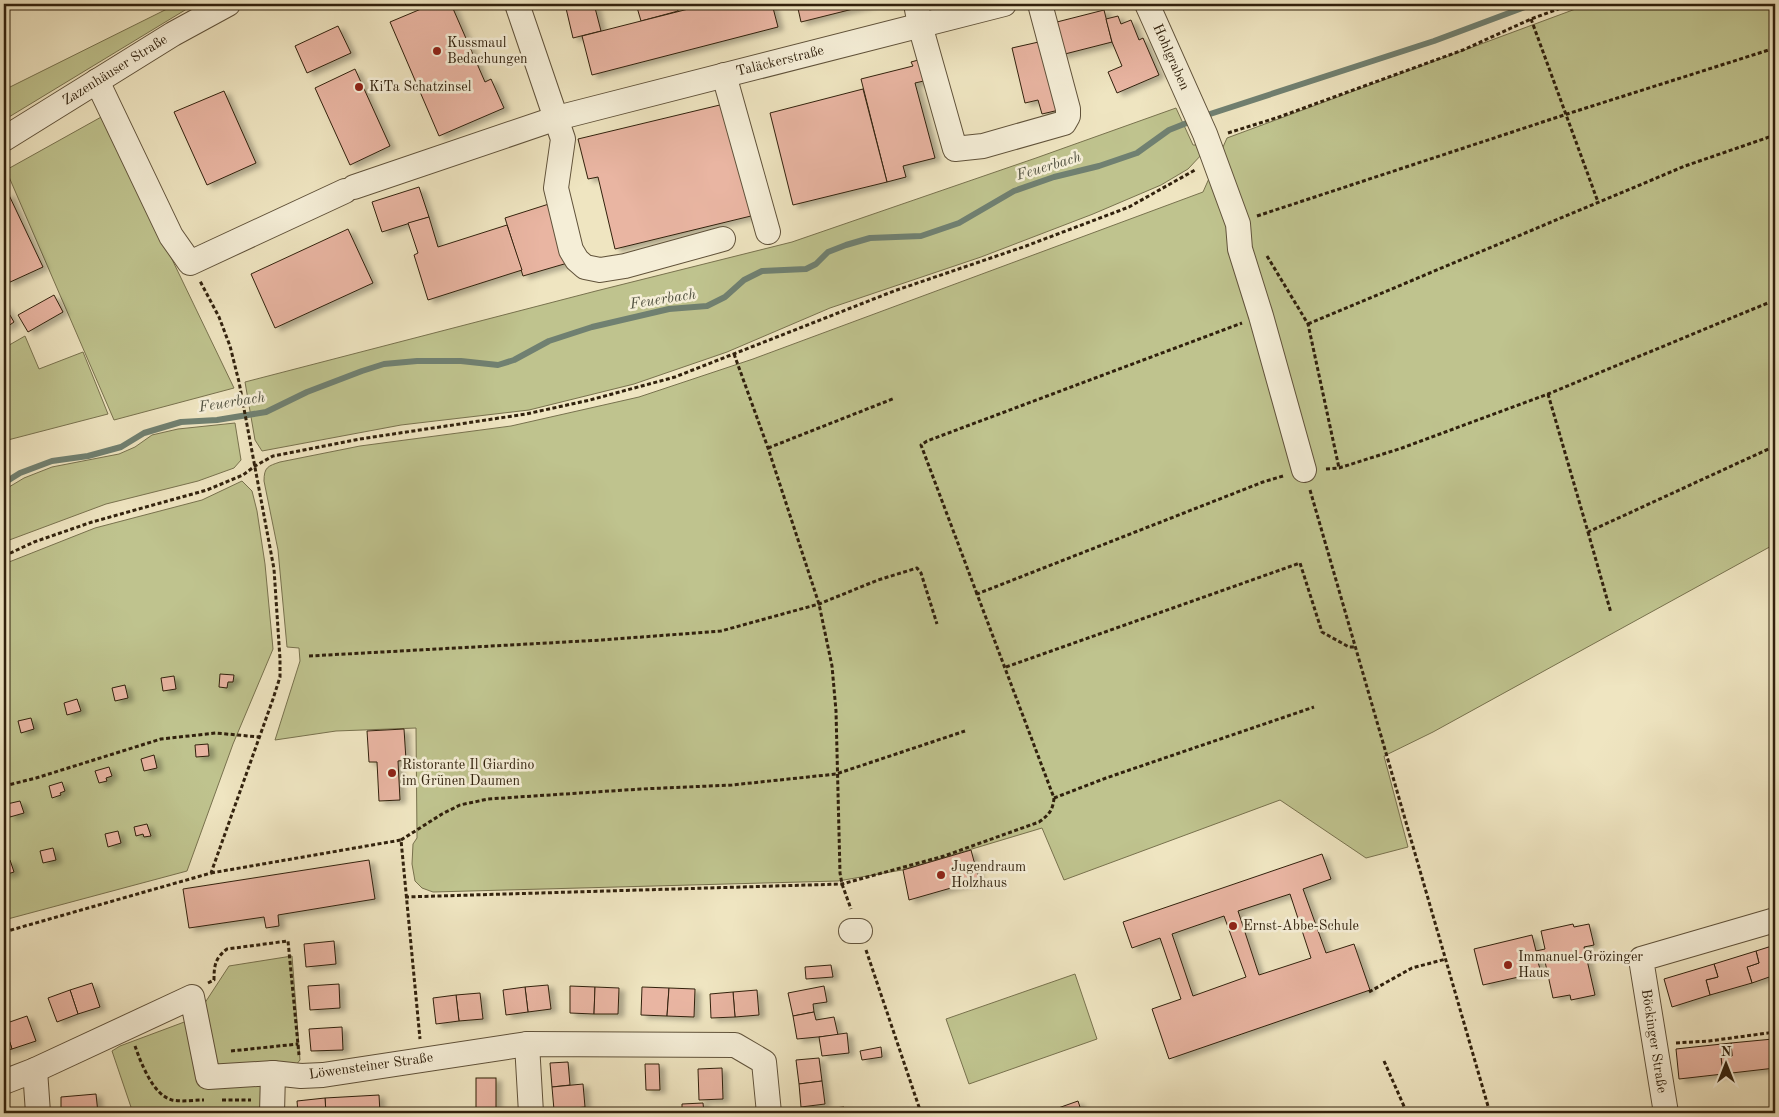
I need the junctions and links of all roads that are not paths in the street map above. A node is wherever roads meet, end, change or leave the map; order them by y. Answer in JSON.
{"nodes":[{"id":1,"x":224,"y":4,"type":"edge"},
{"id":2,"x":517,"y":4,"type":"edge"},
{"id":3,"x":1004,"y":4,"type":"edge"},
{"id":4,"x":1040,"y":4,"type":"edge"},
{"id":5,"x":1147,"y":4,"type":"edge"},
{"id":6,"x":918,"y":14,"type":"edge"},
{"id":7,"x":724,"y":75,"type":"junction"},
{"id":8,"x":97,"y":81,"type":"junction"},
{"id":9,"x":557,"y":118,"type":"junction"},
{"id":10,"x":4,"y":139,"type":"edge"},
{"id":11,"x":768,"y":232,"type":"dead end"},
{"id":12,"x":723,"y":239,"type":"dead end"},
{"id":13,"x":1304,"y":470,"type":"road end"},
{"id":14,"x":1775,"y":920,"type":"edge"},
{"id":15,"x":527,"y":1044,"type":"junction"},
{"id":16,"x":36,"y":1070,"type":"junction"},
{"id":17,"x":273,"y":1073,"type":"junction"},
{"id":18,"x":4,"y":1082,"type":"edge"},
{"id":19,"x":38,"y":1113,"type":"edge"},
{"id":20,"x":272,"y":1113,"type":"edge"},
{"id":21,"x":531,"y":1113,"type":"edge"},
{"id":22,"x":769,"y":1113,"type":"edge"},
{"id":23,"x":1666,"y":1113,"type":"edge"}],
"edges":[{"from":1,"to":8,"type":"street","name":"Zazenhäuser Straße"},
{"from":2,"to":9,"type":"street"},
{"from":3,"to":6,"type":"street","name":"Taläckerstraße"},
{"from":4,"to":6,"type":"street"},
{"from":5,"to":13,"type":"street","name":"Hohlgraben"},
{"from":6,"to":7,"type":"street","name":"Taläckerstraße"},
{"from":7,"to":9,"type":"street","name":"Taläckerstraße"},
{"from":7,"to":11,"type":"street"},
{"from":8,"to":9,"type":"street","name":"Taläckerstraße"},
{"from":8,"to":10,"type":"street","name":"Zazenhäuser Straße"},
{"from":9,"to":12,"type":"street"},
{"from":14,"to":23,"type":"street","name":"Böckinger Straße"},
{"from":15,"to":17,"type":"street","name":"Löwensteiner Straße"},
{"from":15,"to":21,"type":"street"},
{"from":15,"to":22,"type":"street","name":"Löwensteiner Straße"},
{"from":16,"to":17,"type":"street","name":"Löwensteiner Straße"},
{"from":16,"to":18,"type":"street"},
{"from":16,"to":19,"type":"street"},
{"from":17,"to":20,"type":"street"}]}
